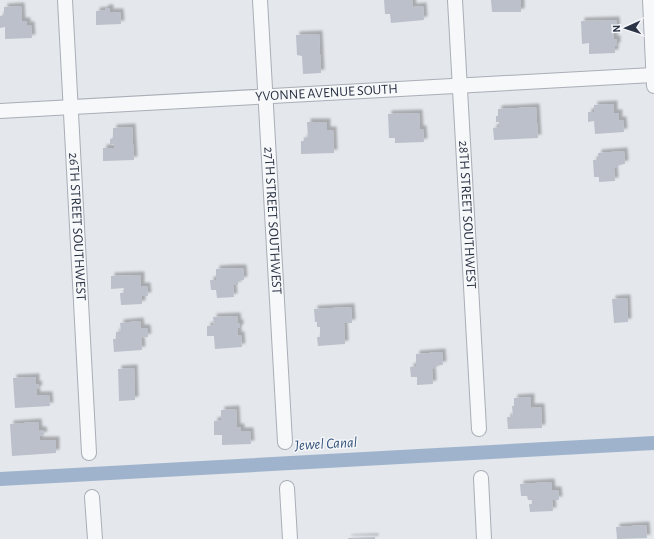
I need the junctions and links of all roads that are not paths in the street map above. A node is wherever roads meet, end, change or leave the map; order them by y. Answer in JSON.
{"nodes":[{"id":1,"x":65,"y":0,"type":"edge"},
{"id":2,"x":260,"y":0,"type":"edge"},
{"id":3,"x":455,"y":0,"type":"edge"},
{"id":4,"x":650,"y":0,"type":"edge"},
{"id":5,"x":653,"y":81,"type":"edge"},
{"id":6,"x":460,"y":86,"type":"junction"},
{"id":7,"x":266,"y":97,"type":"junction"},
{"id":8,"x":70,"y":108,"type":"junction"},
{"id":9,"x":0,"y":111,"type":"edge"},
{"id":10,"x":479,"y":430,"type":"dead end"},
{"id":11,"x":285,"y":442,"type":"dead end"},
{"id":12,"x":89,"y":453,"type":"dead end"},
{"id":13,"x":481,"y":478,"type":"dead end"},
{"id":14,"x":287,"y":488,"type":"dead end"},
{"id":15,"x":92,"y":497,"type":"dead end"},
{"id":16,"x":95,"y":539,"type":"edge"},
{"id":17,"x":290,"y":539,"type":"edge"},
{"id":18,"x":484,"y":539,"type":"edge"}],
"edges":[{"from":1,"to":8,"type":"street","name":"26TH STREET SOUTHWEST"},
{"from":2,"to":7,"type":"street","name":"27TH STREET SOUTHWEST"},
{"from":3,"to":6,"type":"street","name":"28TH STREET SOUTHWEST"},
{"from":4,"to":5,"type":"street"},
{"from":5,"to":6,"type":"street","name":"YVONNE AVENUE SOUTH"},
{"from":6,"to":7,"type":"street","name":"YVONNE AVENUE SOUTH"},
{"from":6,"to":10,"type":"street","name":"28TH STREET SOUTHWEST"},
{"from":7,"to":8,"type":"street","name":"YVONNE AVENUE SOUTH"},
{"from":7,"to":11,"type":"street","name":"27TH STREET SOUTHWEST"},
{"from":8,"to":9,"type":"street","name":"YVONNE AVENUE SOUTH"},
{"from":8,"to":12,"type":"street","name":"26TH STREET SOUTHWEST"},
{"from":13,"to":18,"type":"street"},
{"from":14,"to":17,"type":"street"},
{"from":15,"to":16,"type":"street"}]}
